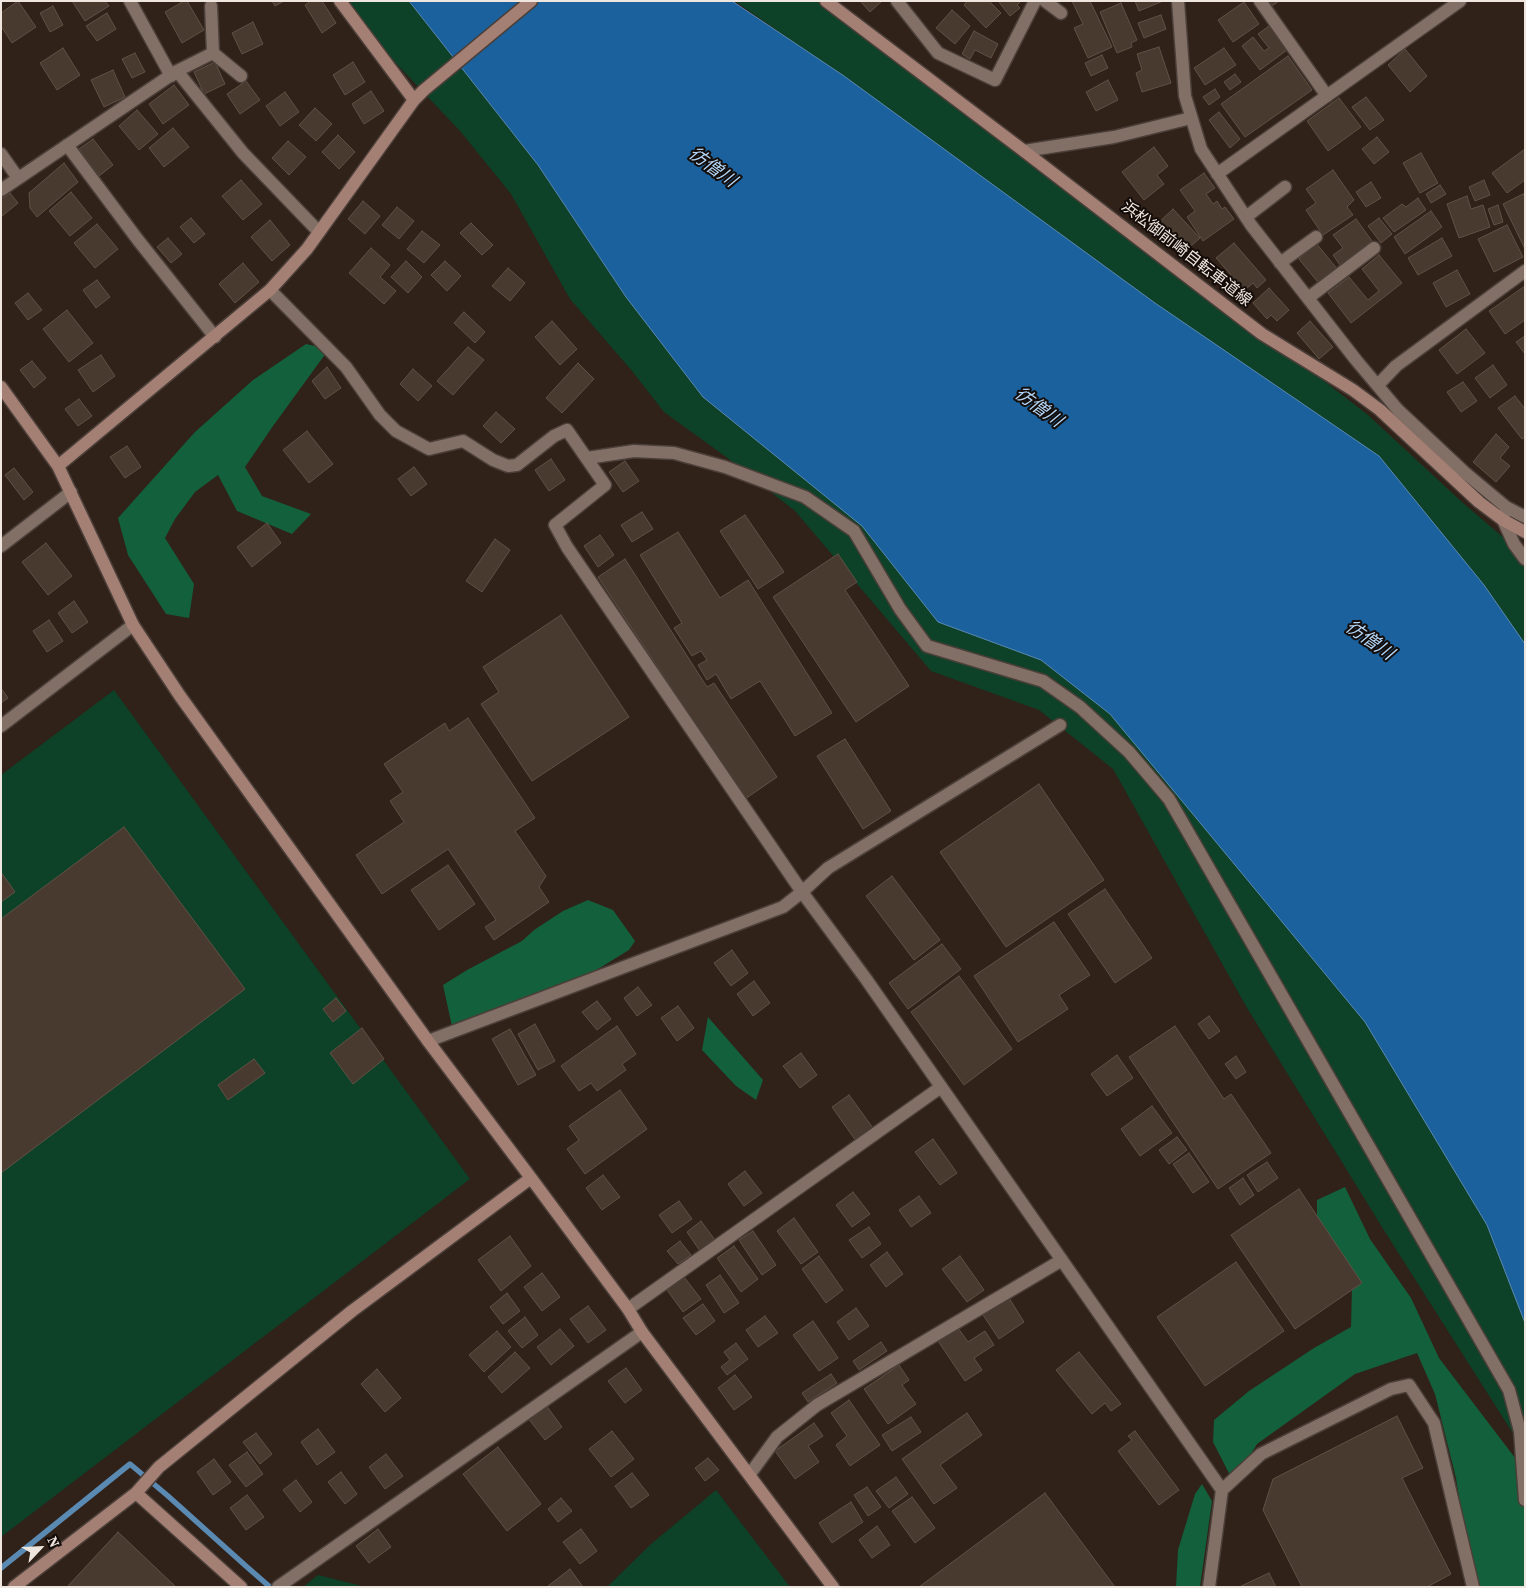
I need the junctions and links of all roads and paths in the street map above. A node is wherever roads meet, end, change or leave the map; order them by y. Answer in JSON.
{"nodes":[{"id":1,"x":130,"y":1,"type":"edge"},
{"id":2,"x":340,"y":1,"type":"edge"},
{"id":3,"x":531,"y":1,"type":"edge"},
{"id":4,"x":826,"y":1,"type":"edge"},
{"id":5,"x":897,"y":1,"type":"edge"},
{"id":6,"x":1035,"y":1,"type":"edge"},
{"id":7,"x":1046,"y":1,"type":"edge"},
{"id":8,"x":1178,"y":1,"type":"edge"},
{"id":9,"x":1260,"y":1,"type":"edge"},
{"id":10,"x":1460,"y":1,"type":"edge"},
{"id":11,"x":211,"y":6,"type":"dead end"},
{"id":12,"x":1061,"y":13,"type":"dead end"},
{"id":13,"x":212,"y":53,"type":"junction"},
{"id":14,"x":174,"y":73,"type":"junction"},
{"id":15,"x":241,"y":76,"type":"dead end"},
{"id":16,"x":1327,"y":96,"type":"junction"},
{"id":17,"x":414,"y":100,"type":"junction"},
{"id":18,"x":1191,"y":118,"type":"junction"},
{"id":19,"x":68,"y":145,"type":"junction"},
{"id":20,"x":1024,"y":151,"type":"junction"},
{"id":21,"x":1,"y":154,"type":"edge"},
{"id":22,"x":1217,"y":174,"type":"junction"},
{"id":23,"x":18,"y":178,"type":"junction"},
{"id":24,"x":1285,"y":187,"type":"dead end"},
{"id":25,"x":1,"y":190,"type":"edge"},
{"id":26,"x":1246,"y":217,"type":"junction"},
{"id":27,"x":319,"y":232,"type":"junction"},
{"id":28,"x":1316,"y":237,"type":"dead end"},
{"id":29,"x":1374,"y":248,"type":"dead end"},
{"id":30,"x":1280,"y":263,"type":"junction"},
{"id":31,"x":1525,"y":271,"type":"edge"},
{"id":32,"x":270,"y":290,"type":"junction"},
{"id":33,"x":1308,"y":298,"type":"junction"},
{"id":34,"x":215,"y":337,"type":"junction"},
{"id":35,"x":1378,"y":385,"type":"junction"},
{"id":36,"x":1,"y":387,"type":"edge"},
{"id":37,"x":587,"y":458,"type":"junction"},
{"id":38,"x":58,"y":466,"type":"junction"},
{"id":39,"x":70,"y":492,"type":"junction"},
{"id":40,"x":1506,"y":507,"type":"junction"},
{"id":41,"x":1525,"y":517,"type":"edge"},
{"id":42,"x":1503,"y":520,"type":"junction"},
{"id":43,"x":1,"y":529,"type":"edge"},
{"id":44,"x":1525,"y":532,"type":"edge"},
{"id":45,"x":5,"y":543,"type":"edge"},
{"id":46,"x":1525,"y":559,"type":"edge"},
{"id":47,"x":133,"y":625,"type":"junction"},
{"id":48,"x":1060,"y":725,"type":"dead end"},
{"id":49,"x":1,"y":726,"type":"edge"},
{"id":50,"x":802,"y":892,"type":"junction"},
{"id":51,"x":428,"y":1041,"type":"junction"},
{"id":52,"x":941,"y":1087,"type":"junction"},
{"id":53,"x":531,"y":1178,"type":"junction"},
{"id":54,"x":1062,"y":1260,"type":"junction"},
{"id":55,"x":628,"y":1309,"type":"junction"},
{"id":56,"x":642,"y":1332,"type":"junction"},
{"id":57,"x":750,"y":1474,"type":"junction"},
{"id":58,"x":1222,"y":1490,"type":"junction"},
{"id":59,"x":136,"y":1493,"type":"junction"},
{"id":60,"x":1525,"y":1500,"type":"edge"},
{"id":61,"x":14,"y":1587,"type":"edge"},
{"id":62,"x":241,"y":1587,"type":"edge"},
{"id":63,"x":278,"y":1587,"type":"edge"},
{"id":64,"x":833,"y":1587,"type":"edge"},
{"id":65,"x":1210,"y":1587,"type":"edge"},
{"id":66,"x":1473,"y":1587,"type":"edge"}],
"edges":[{"from":1,"to":14,"type":"street"},
{"from":2,"to":17,"type":"street"},
{"from":3,"to":17,"type":"street"},
{"from":4,"to":20,"type":"street","name":"浜松御前崎自転車道線"},
{"from":5,"to":6,"type":"street"},
{"from":7,"to":12,"type":"street"},
{"from":8,"to":18,"type":"street"},
{"from":9,"to":16,"type":"street"},
{"from":10,"to":16,"type":"street"},
{"from":11,"to":13,"type":"street"},
{"from":13,"to":14,"type":"street"},
{"from":13,"to":15,"type":"street"},
{"from":14,"to":19,"type":"street"},
{"from":14,"to":27,"type":"street"},
{"from":16,"to":22,"type":"street"},
{"from":17,"to":27,"type":"street"},
{"from":18,"to":20,"type":"street"},
{"from":18,"to":22,"type":"street"},
{"from":19,"to":23,"type":"street"},
{"from":19,"to":34,"type":"street"},
{"from":20,"to":42,"type":"street","name":"浜松御前崎自転車道線"},
{"from":21,"to":23,"type":"street"},
{"from":22,"to":26,"type":"street"},
{"from":23,"to":25,"type":"street"},
{"from":24,"to":26,"type":"street"},
{"from":26,"to":30,"type":"street"},
{"from":27,"to":32,"type":"street"},
{"from":28,"to":30,"type":"street"},
{"from":29,"to":33,"type":"street"},
{"from":30,"to":33,"type":"street"},
{"from":31,"to":35,"type":"street"},
{"from":32,"to":34,"type":"street"},
{"from":32,"to":37,"type":"street"},
{"from":33,"to":35,"type":"street"},
{"from":34,"to":38,"type":"street"},
{"from":35,"to":40,"type":"street"},
{"from":36,"to":38,"type":"street"},
{"from":37,"to":50,"type":"street"},
{"from":37,"to":60,"type":"street"},
{"from":38,"to":39,"type":"street"},
{"from":39,"to":45,"type":"street"},
{"from":39,"to":47,"type":"street"},
{"from":40,"to":41,"type":"street"},
{"from":40,"to":42,"type":"street"},
{"from":42,"to":44,"type":"street","name":"浜松御前崎自転車道線"},
{"from":42,"to":46,"type":"street"},
{"from":43,"to":45,"type":"street"},
{"from":47,"to":49,"type":"street"},
{"from":47,"to":51,"type":"street"},
{"from":48,"to":50,"type":"street"},
{"from":50,"to":51,"type":"street"},
{"from":50,"to":52,"type":"street"},
{"from":51,"to":53,"type":"street"},
{"from":52,"to":54,"type":"street"},
{"from":52,"to":55,"type":"street"},
{"from":53,"to":55,"type":"street"},
{"from":53,"to":59,"type":"street"},
{"from":54,"to":57,"type":"street"},
{"from":54,"to":58,"type":"street"},
{"from":55,"to":56,"type":"street"},
{"from":56,"to":57,"type":"street"},
{"from":56,"to":63,"type":"street"},
{"from":57,"to":64,"type":"street"},
{"from":58,"to":65,"type":"street"},
{"from":58,"to":66,"type":"street"},
{"from":59,"to":61,"type":"street"},
{"from":59,"to":62,"type":"street"}]}
